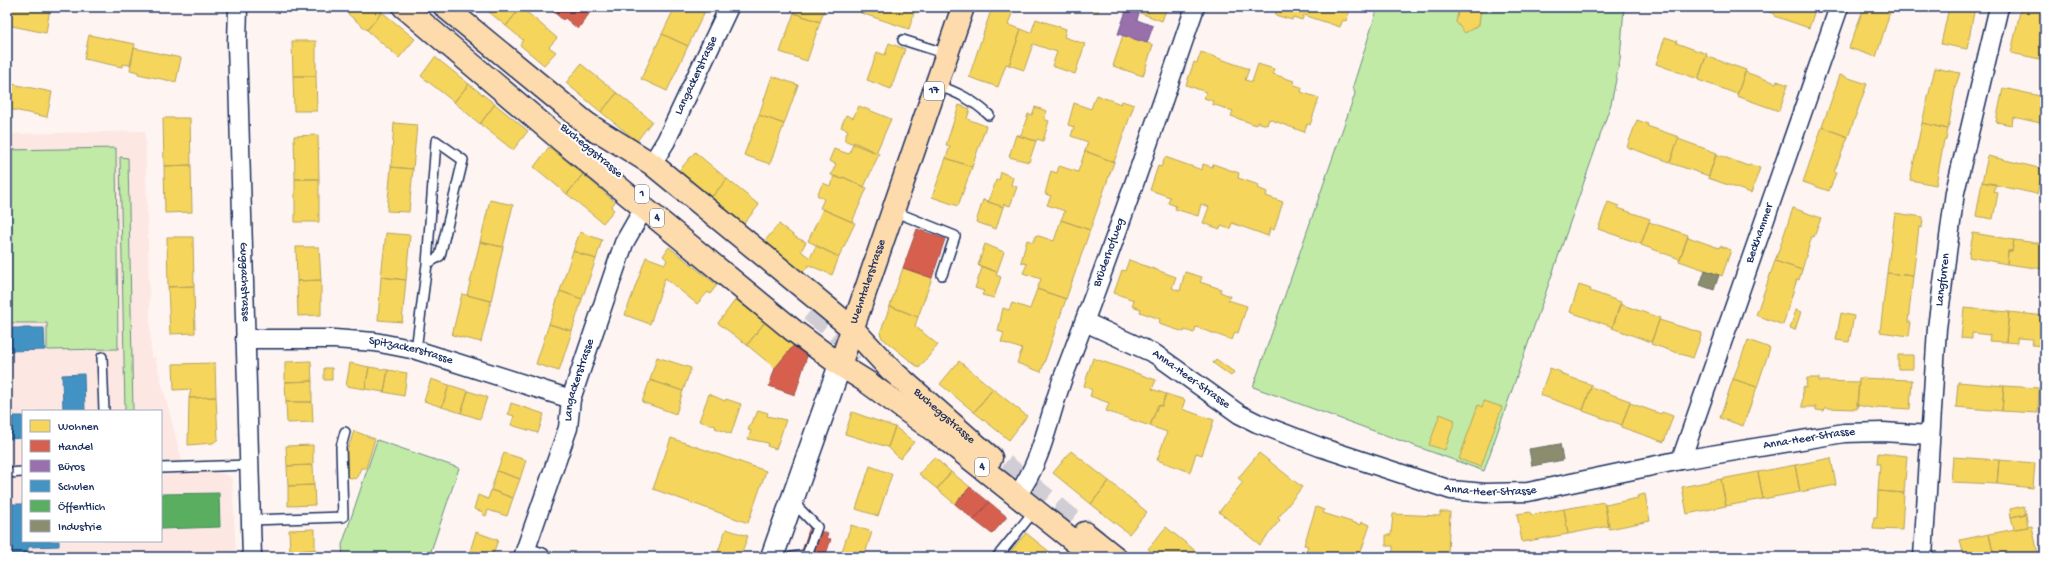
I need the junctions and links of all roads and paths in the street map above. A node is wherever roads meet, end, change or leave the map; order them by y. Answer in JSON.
{"nodes":[{"id":1,"x":238,"y":7,"type":"edge"},
{"id":2,"x":404,"y":7,"type":"edge"},
{"id":3,"x":419,"y":7,"type":"edge"},
{"id":4,"x":729,"y":7,"type":"edge"},
{"id":5,"x":963,"y":7,"type":"edge"},
{"id":6,"x":1195,"y":7,"type":"edge"},
{"id":7,"x":1839,"y":7,"type":"edge"},
{"id":8,"x":2000,"y":7,"type":"edge"},
{"id":9,"x":446,"y":13,"type":"edge"},
{"id":10,"x":903,"y":40,"type":"dead end"},
{"id":11,"x":947,"y":54,"type":"junction"},
{"id":12,"x":478,"y":68,"type":"junction"},
{"id":13,"x":936,"y":85,"type":"junction"},
{"id":14,"x":990,"y":115,"type":"dead end"},
{"id":15,"x":586,"y":122,"type":"junction"},
{"id":16,"x":652,"y":164,"type":"junction"},
{"id":17,"x":644,"y":208,"type":"junction"},
{"id":18,"x":893,"y":211,"type":"junction"},
{"id":19,"x":427,"y":264,"type":"junction"},
{"id":20,"x":942,"y":274,"type":"dead end"},
{"id":21,"x":1085,"y":322,"type":"junction"},
{"id":22,"x":853,"y":329,"type":"junction"},
{"id":23,"x":245,"y":339,"type":"junction"},
{"id":24,"x":416,"y":350,"type":"junction"},
{"id":25,"x":102,"y":357,"type":"dead end"},
{"id":26,"x":840,"y":365,"type":"junction"},
{"id":27,"x":571,"y":399,"type":"junction"},
{"id":28,"x":104,"y":410,"type":"edge"},
{"id":29,"x":345,"y":432,"type":"dead end"},
{"id":30,"x":1930,"y":435,"type":"junction"},
{"id":31,"x":1681,"y":460,"type":"junction"},
{"id":32,"x":250,"y":465,"type":"junction"},
{"id":33,"x":162,"y":468,"type":"edge"},
{"id":34,"x":22,"y":472,"type":"edge"},
{"id":35,"x":7,"y":473,"type":"edge"},
{"id":36,"x":1021,"y":490,"type":"junction"},
{"id":37,"x":792,"y":501,"type":"junction"},
{"id":38,"x":1035,"y":510,"type":"junction"},
{"id":39,"x":251,"y":520,"type":"junction"},
{"id":40,"x":529,"y":555,"type":"edge"},
{"id":41,"x":252,"y":557,"type":"edge"},
{"id":42,"x":772,"y":557,"type":"edge"},
{"id":43,"x":792,"y":557,"type":"edge"},
{"id":44,"x":997,"y":557,"type":"edge"},
{"id":45,"x":1094,"y":557,"type":"edge"},
{"id":46,"x":1116,"y":557,"type":"edge"},
{"id":47,"x":1923,"y":557,"type":"edge"}],
"edges":[{"from":1,"to":23,"type":"street","name":"Guggachstrasse"},
{"from":2,"to":12,"type":"main road","number":"4"},
{"from":3,"to":9,"type":"main road","name":"Bucheggstrasse","number":"1"},
{"from":4,"to":16,"type":"street","name":"Langackerstrasse"},
{"from":5,"to":11,"type":"main road","name":"Wehntalerstrasse","number":"17"},
{"from":6,"to":21,"type":"street","name":"Brüderhofweg"},
{"from":7,"to":31,"type":"street","name":"Beckhammer"},
{"from":8,"to":30,"type":"street","name":"Langfurren"},
{"from":9,"to":12,"type":"lane"},
{"from":9,"to":15,"type":"main road","name":"Bucheggstrasse","number":"1"},
{"from":9,"to":15,"type":"main road","name":"Bucheggstrasse","number":"1"},
{"from":10,"to":11,"type":"lane"},
{"from":11,"to":13,"type":"main road","name":"Wehntalerstrasse","number":"17"},
{"from":12,"to":17,"type":"main road","number":"4"},
{"from":13,"to":14,"type":"lane"},
{"from":13,"to":18,"type":"main road","name":"Wehntalerstrasse","number":"17"},
{"from":15,"to":16,"type":"main road","number":"4"},
{"from":16,"to":22,"type":"main road","number":"4"},
{"from":17,"to":26,"type":"main road","number":"4"},
{"from":17,"to":27,"type":"street","name":"Langackerstrasse"},
{"from":18,"to":20,"type":"lane"},
{"from":18,"to":22,"type":"main road","name":"Wehntalerstrasse","number":"17"},
{"from":19,"to":19,"type":"lane"},
{"from":19,"to":24,"type":"lane"},
{"from":21,"to":31,"type":"street","name":"Anna-Heer-Strasse"},
{"from":21,"to":36,"type":"street","name":"Brüderhofweg"},
{"from":22,"to":26,"type":"main road","name":"Wehntalerstrasse"},
{"from":22,"to":36,"type":"main road","name":"Bucheggstrasse","number":"4"},
{"from":23,"to":24,"type":"street","name":"Spitzackerstrasse"},
{"from":23,"to":32,"type":"street","name":"Guggachstrasse"},
{"from":24,"to":27,"type":"street","name":"Spitzackerstrasse"},
{"from":25,"to":28,"type":"lane"},
{"from":26,"to":36,"type":"main road","name":"Bucheggstrasse","number":"4"},
{"from":26,"to":37,"type":"street","name":"Wehntalerstrasse"},
{"from":27,"to":40,"type":"street","name":"Langackerstrasse"},
{"from":29,"to":39,"type":"lane"},
{"from":30,"to":31,"type":"street","name":"Anna-Heer-Strasse"},
{"from":30,"to":47,"type":"street","name":"Langfurren"},
{"from":32,"to":33,"type":"lane"},
{"from":32,"to":39,"type":"street","name":"Guggachstrasse"},
{"from":34,"to":35,"type":"lane"},
{"from":36,"to":38,"type":"main road","name":"Bucheggstrasse","number":"4"},
{"from":36,"to":46,"type":"main road","name":"Bucheggstrasse","number":"4"},
{"from":37,"to":42,"type":"street","name":"Wehntalerstrasse"},
{"from":37,"to":43,"type":"lane"},
{"from":38,"to":44,"type":"lane"},
{"from":38,"to":45,"type":"main road","name":"Bucheggstrasse","number":"4"},
{"from":39,"to":41,"type":"street","name":"Guggachstrasse"}]}
